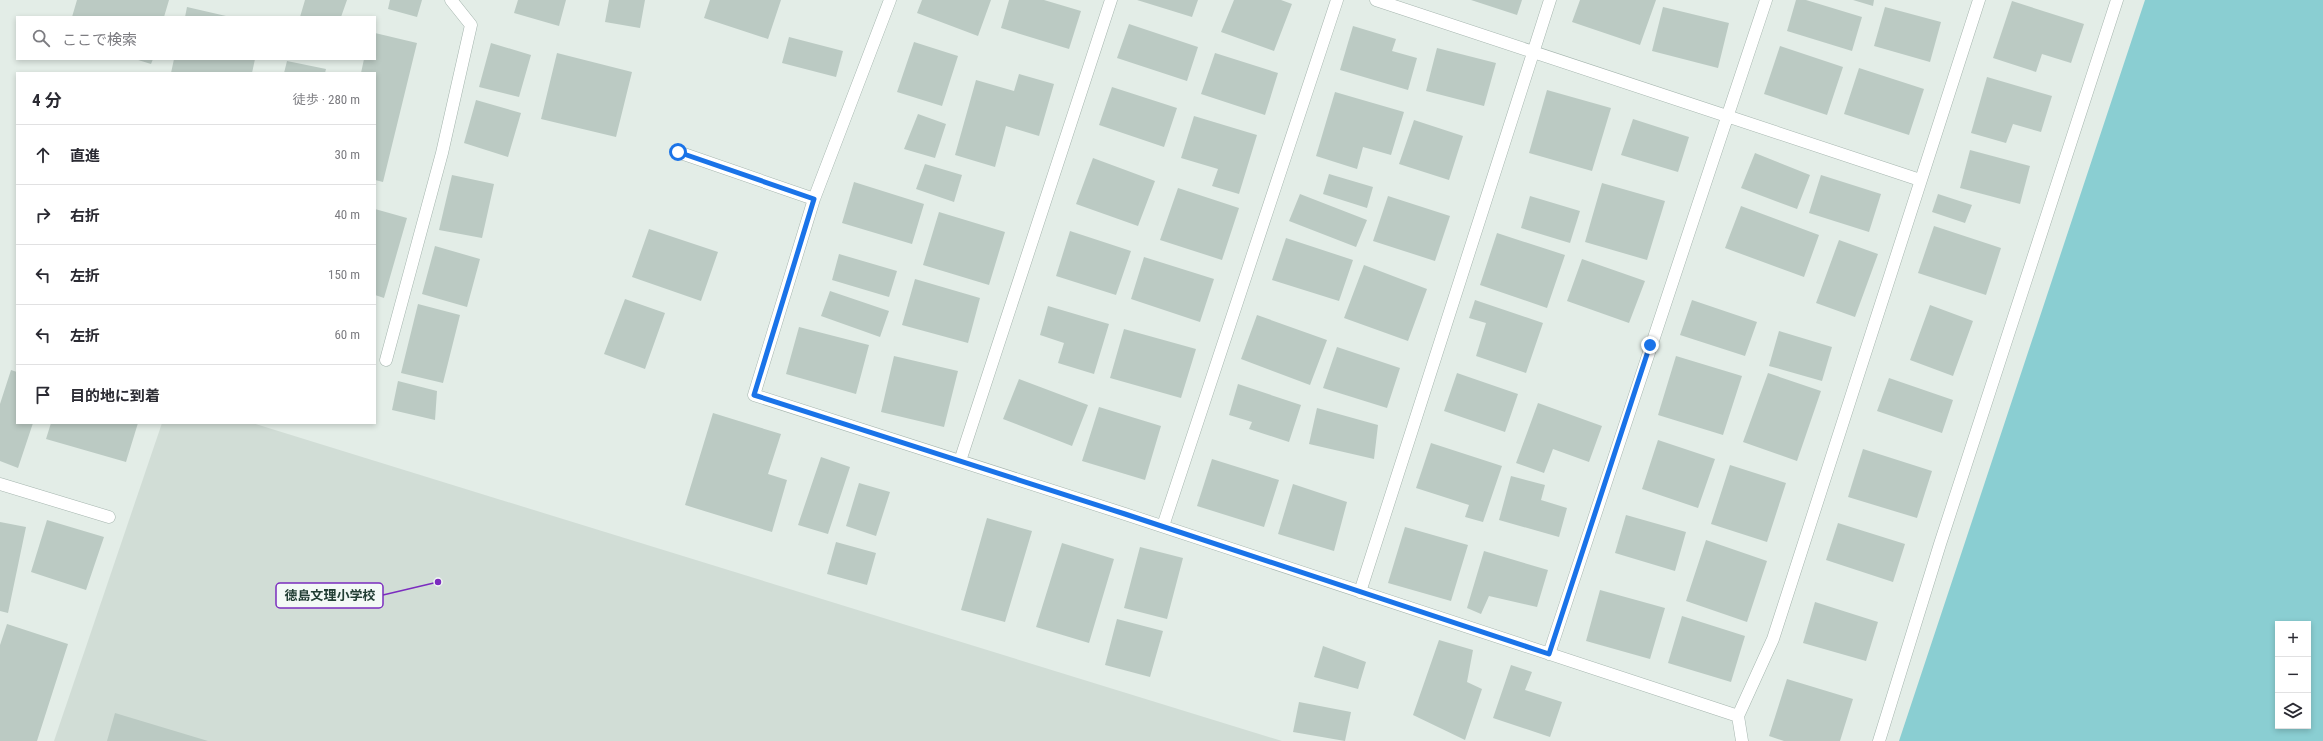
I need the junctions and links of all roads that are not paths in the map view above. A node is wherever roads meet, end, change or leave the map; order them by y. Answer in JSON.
{"nodes":[{"id":1,"x":451,"y":0,"type":"edge"},
{"id":2,"x":890,"y":0,"type":"edge"},
{"id":3,"x":1111,"y":0,"type":"edge"},
{"id":4,"x":1337,"y":0,"type":"edge"},
{"id":5,"x":1376,"y":0,"type":"edge"},
{"id":6,"x":1550,"y":0,"type":"edge"},
{"id":7,"x":1766,"y":0,"type":"edge"},
{"id":8,"x":1979,"y":0,"type":"edge"},
{"id":9,"x":2117,"y":0,"type":"edge"},
{"id":10,"x":1534,"y":51,"type":"junction"},
{"id":11,"x":1726,"y":116,"type":"junction"},
{"id":12,"x":678,"y":152,"type":"dead end"},
{"id":13,"x":1920,"y":180,"type":"junction"},
{"id":14,"x":814,"y":199,"type":"junction"},
{"id":15,"x":386,"y":360,"type":"dead end"},
{"id":16,"x":960,"y":461,"type":"junction"},
{"id":17,"x":0,"y":484,"type":"edge"},
{"id":18,"x":109,"y":517,"type":"dead end"},
{"id":19,"x":1163,"y":526,"type":"junction"},
{"id":20,"x":1360,"y":592,"type":"junction"},
{"id":21,"x":1549,"y":654,"type":"junction"},
{"id":22,"x":1738,"y":716,"type":"junction"},
{"id":23,"x":1742,"y":741,"type":"edge"},
{"id":24,"x":1879,"y":741,"type":"edge"}],
"edges":[{"from":1,"to":15,"type":"street"},
{"from":2,"to":14,"type":"street"},
{"from":3,"to":16,"type":"street"},
{"from":4,"to":19,"type":"street"},
{"from":5,"to":10,"type":"street"},
{"from":6,"to":10,"type":"street"},
{"from":7,"to":11,"type":"street"},
{"from":8,"to":13,"type":"street"},
{"from":9,"to":24,"type":"street"},
{"from":10,"to":11,"type":"street"},
{"from":10,"to":20,"type":"street"},
{"from":11,"to":13,"type":"street"},
{"from":11,"to":21,"type":"street"},
{"from":12,"to":14,"type":"street"},
{"from":13,"to":22,"type":"street"},
{"from":14,"to":16,"type":"street"},
{"from":16,"to":19,"type":"street"},
{"from":17,"to":18,"type":"street"},
{"from":19,"to":20,"type":"street"},
{"from":20,"to":21,"type":"street"},
{"from":21,"to":22,"type":"street"},
{"from":22,"to":23,"type":"street"}]}
